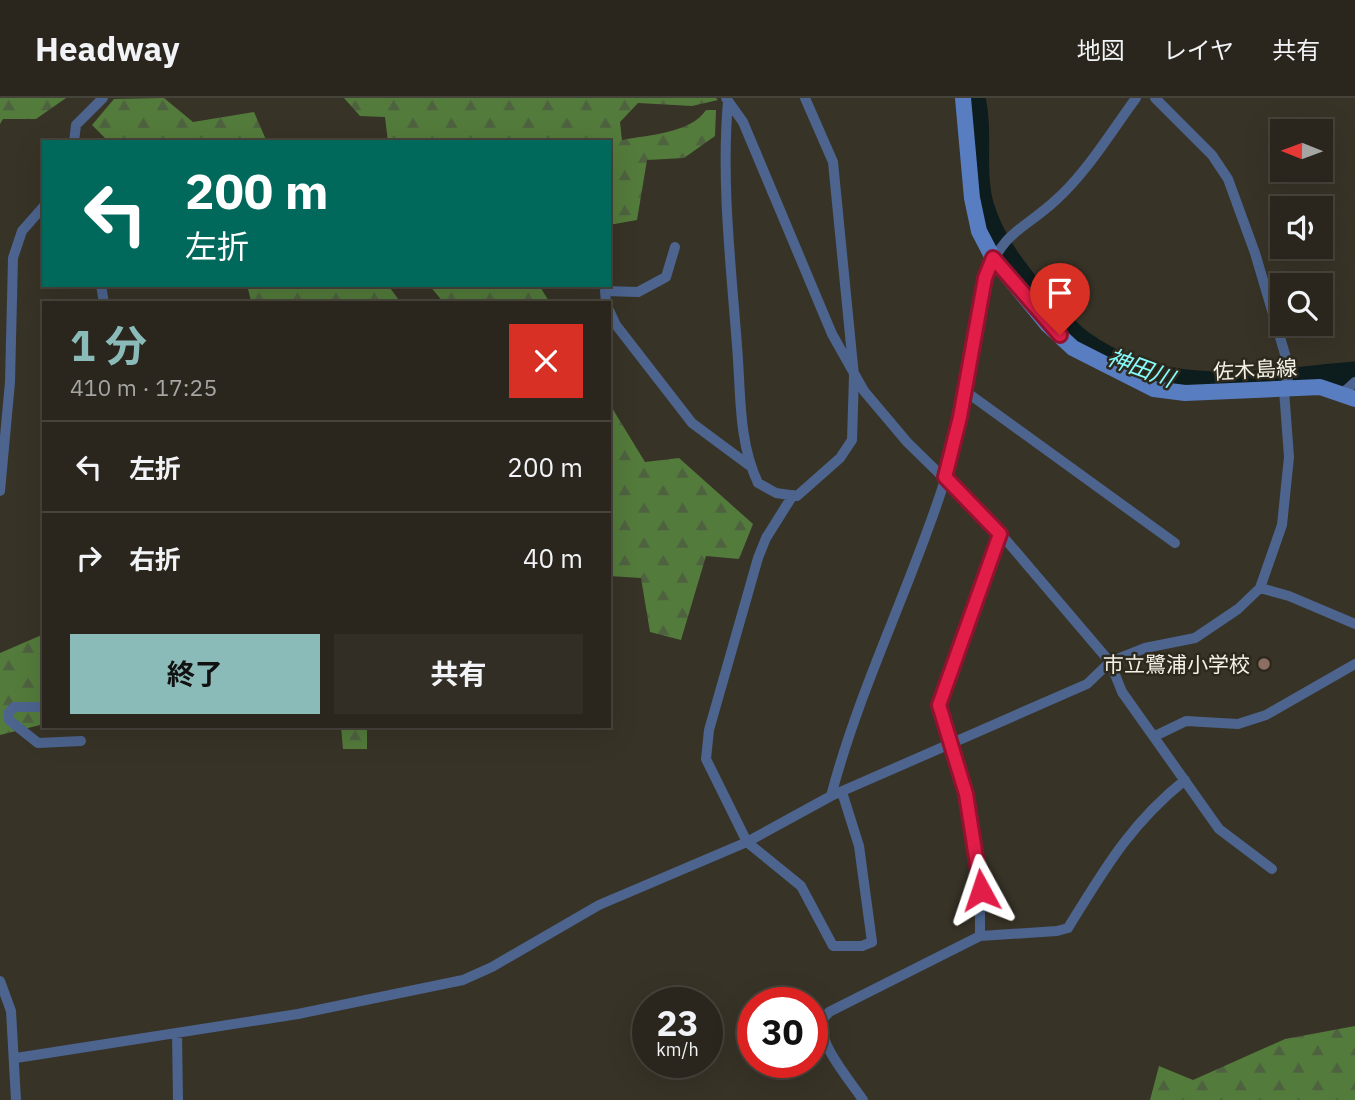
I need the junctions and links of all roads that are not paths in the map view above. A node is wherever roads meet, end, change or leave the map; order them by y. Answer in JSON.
{"nodes":[{"id":1,"x":103,"y":98,"type":"edge"},
{"id":2,"x":805,"y":98,"type":"edge"},
{"id":3,"x":963,"y":98,"type":"edge"},
{"id":4,"x":1136,"y":98,"type":"edge"},
{"id":5,"x":1155,"y":98,"type":"edge"},
{"id":6,"x":727,"y":100,"type":"edge"},
{"id":7,"x":74,"y":140,"type":"edge"},
{"id":8,"x":42,"y":208,"type":"edge"},
{"id":9,"x":675,"y":247,"type":"dead end"},
{"id":10,"x":993,"y":258,"type":"junction"},
{"id":11,"x":606,"y":301,"type":"edge"},
{"id":12,"x":611,"y":314,"type":"edge"},
{"id":13,"x":855,"y":376,"type":"junction"},
{"id":14,"x":1284,"y":390,"type":"junction"},
{"id":15,"x":965,"y":391,"type":"junction"},
{"id":16,"x":1351,"y":392,"type":"edge"},
{"id":17,"x":750,"y":466,"type":"junction"},
{"id":18,"x":945,"y":477,"type":"junction"},
{"id":19,"x":0,"y":491,"type":"edge"},
{"id":20,"x":793,"y":495,"type":"junction"},
{"id":21,"x":1000,"y":534,"type":"junction"},
{"id":22,"x":1175,"y":543,"type":"dead end"},
{"id":23,"x":1260,"y":588,"type":"junction"},
{"id":24,"x":1355,"y":624,"type":"edge"},
{"id":25,"x":1111,"y":663,"type":"junction"},
{"id":26,"x":1355,"y":664,"type":"edge"},
{"id":27,"x":42,"y":707,"type":"edge"},
{"id":28,"x":1155,"y":736,"type":"junction"},
{"id":29,"x":81,"y":741,"type":"dead end"},
{"id":30,"x":949,"y":743,"type":"junction"},
{"id":31,"x":1185,"y":780,"type":"junction"},
{"id":32,"x":842,"y":792,"type":"junction"},
{"id":33,"x":831,"y":796,"type":"junction"},
{"id":34,"x":747,"y":842,"type":"junction"},
{"id":35,"x":1272,"y":869,"type":"dead end"},
{"id":36,"x":980,"y":936,"type":"junction"},
{"id":37,"x":0,"y":981,"type":"edge"},
{"id":38,"x":177,"y":1033,"type":"junction"},
{"id":39,"x":16,"y":1058,"type":"junction"},
{"id":40,"x":16,"y":1100,"type":"edge"},
{"id":41,"x":178,"y":1100,"type":"edge"},
{"id":42,"x":863,"y":1100,"type":"edge"}],
"edges":[{"from":1,"to":7,"type":"street"},
{"from":2,"to":13,"type":"street"},
{"from":3,"to":10,"type":"main road","name":"佐木島線"},
{"from":4,"to":10,"type":"street"},
{"from":5,"to":14,"type":"street"},
{"from":6,"to":13,"type":"street"},
{"from":6,"to":17,"type":"street"},
{"from":8,"to":19,"type":"street"},
{"from":9,"to":11,"type":"street"},
{"from":10,"to":14,"type":"main road","name":"佐木島線"},
{"from":10,"to":15,"type":"street"},
{"from":12,"to":17,"type":"street"},
{"from":13,"to":18,"type":"street"},
{"from":13,"to":20,"type":"street"},
{"from":14,"to":16,"type":"main road","name":"佐木島線"},
{"from":14,"to":23,"type":"street"},
{"from":15,"to":18,"type":"street"},
{"from":15,"to":22,"type":"street"},
{"from":17,"to":20,"type":"street"},
{"from":18,"to":21,"type":"street"},
{"from":18,"to":33,"type":"street"},
{"from":20,"to":34,"type":"street"},
{"from":21,"to":25,"type":"street"},
{"from":21,"to":30,"type":"street"},
{"from":23,"to":24,"type":"street"},
{"from":23,"to":25,"type":"street"},
{"from":25,"to":28,"type":"street"},
{"from":25,"to":30,"type":"street"},
{"from":26,"to":28,"type":"street"},
{"from":27,"to":29,"type":"street"},
{"from":28,"to":31,"type":"street"},
{"from":30,"to":32,"type":"street"},
{"from":30,"to":36,"type":"street"},
{"from":31,"to":35,"type":"street"},
{"from":31,"to":36,"type":"street"},
{"from":32,"to":33,"type":"street"},
{"from":32,"to":34,"type":"street"},
{"from":33,"to":34,"type":"street"},
{"from":34,"to":38,"type":"street"},
{"from":36,"to":42,"type":"street"},
{"from":37,"to":39,"type":"street"},
{"from":38,"to":39,"type":"street"},
{"from":38,"to":41,"type":"street"},
{"from":39,"to":40,"type":"street"}]}
